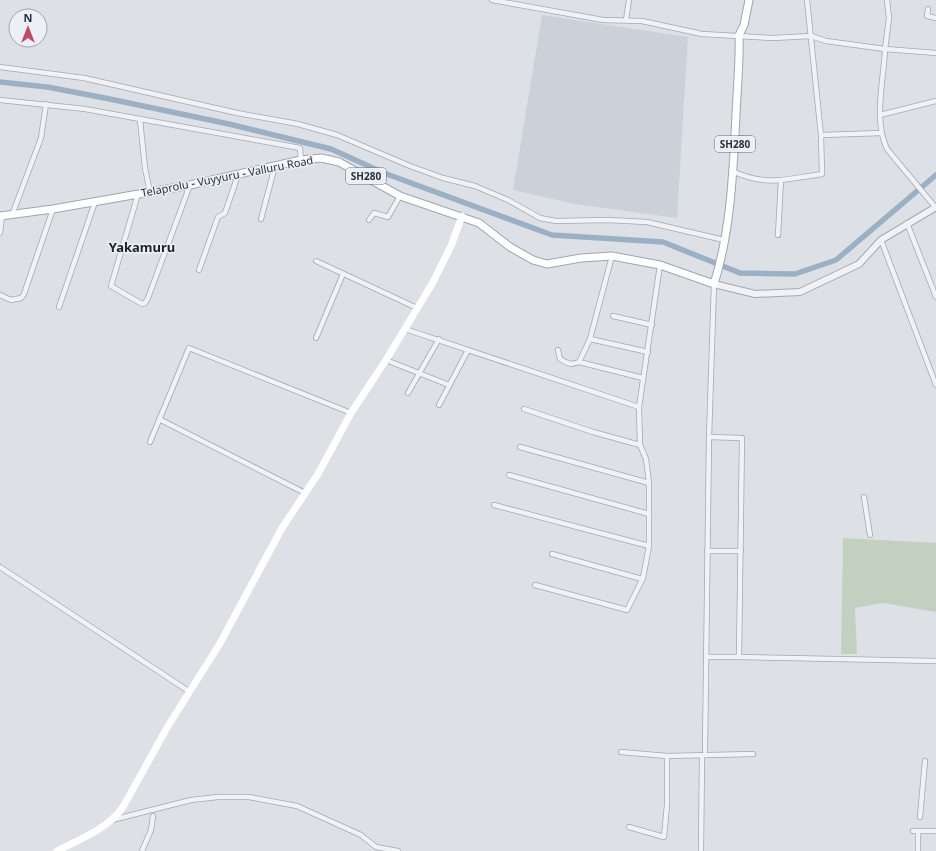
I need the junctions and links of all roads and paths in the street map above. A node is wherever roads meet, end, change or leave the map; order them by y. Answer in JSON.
{"nodes":[{"id":1,"x":492,"y":0,"type":"edge"},
{"id":2,"x":629,"y":0,"type":"edge"},
{"id":3,"x":749,"y":0,"type":"edge"},
{"id":4,"x":807,"y":0,"type":"edge"},
{"id":5,"x":887,"y":0,"type":"edge"},
{"id":6,"x":928,"y":9,"type":"dead end"},
{"id":7,"x":936,"y":18,"type":"edge"},
{"id":8,"x":626,"y":20,"type":"junction"},
{"id":9,"x":739,"y":36,"type":"junction"},
{"id":10,"x":811,"y":36,"type":"junction"},
{"id":11,"x":885,"y":49,"type":"junction"},
{"id":12,"x":936,"y":53,"type":"edge"},
{"id":13,"x":0,"y":67,"type":"edge"},
{"id":14,"x":0,"y":100,"type":"edge"},
{"id":15,"x":936,"y":101,"type":"edge"},
{"id":16,"x":46,"y":104,"type":"junction"},
{"id":17,"x":880,"y":114,"type":"junction"},
{"id":18,"x":140,"y":120,"type":"junction"},
{"id":19,"x":882,"y":134,"type":"junction"},
{"id":20,"x":821,"y":135,"type":"junction"},
{"id":21,"x":736,"y":138,"type":"junction"},
{"id":22,"x":752,"y":139,"type":"dead end"},
{"id":23,"x":301,"y":160,"type":"junction"},
{"id":24,"x":275,"y":166,"type":"junction"},
{"id":25,"x":732,"y":171,"type":"junction"},
{"id":26,"x":238,"y":175,"type":"junction"},
{"id":27,"x":781,"y":180,"type":"junction"},
{"id":28,"x":190,"y":185,"type":"junction"},
{"id":29,"x":150,"y":192,"type":"junction"},
{"id":30,"x":138,"y":194,"type":"junction"},
{"id":31,"x":400,"y":196,"type":"junction"},
{"id":32,"x":95,"y":202,"type":"junction"},
{"id":33,"x":936,"y":208,"type":"edge"},
{"id":34,"x":53,"y":210,"type":"junction"},
{"id":35,"x":12,"y":215,"type":"junction"},
{"id":36,"x":1,"y":216,"type":"edge"},
{"id":37,"x":462,"y":216,"type":"junction"},
{"id":38,"x":262,"y":219,"type":"dead end"},
{"id":39,"x":369,"y":220,"type":"dead end"},
{"id":40,"x":907,"y":223,"type":"junction"},
{"id":41,"x":0,"y":233,"type":"edge"},
{"id":42,"x":778,"y":235,"type":"dead end"},
{"id":43,"x":724,"y":240,"type":"junction"},
{"id":44,"x":881,"y":240,"type":"junction"},
{"id":45,"x":612,"y":256,"type":"junction"},
{"id":46,"x":316,"y":261,"type":"dead end"},
{"id":47,"x":660,"y":265,"type":"junction"},
{"id":48,"x":199,"y":270,"type":"dead end"},
{"id":49,"x":343,"y":274,"type":"junction"},
{"id":50,"x":714,"y":284,"type":"junction"},
{"id":51,"x":0,"y":294,"type":"edge"},
{"id":52,"x":936,"y":297,"type":"edge"},
{"id":53,"x":59,"y":307,"type":"dead end"},
{"id":54,"x":417,"y":308,"type":"junction"},
{"id":55,"x":613,"y":316,"type":"dead end"},
{"id":56,"x":652,"y":325,"type":"junction"},
{"id":57,"x":404,"y":329,"type":"junction"},
{"id":58,"x":316,"y":338,"type":"dead end"},
{"id":59,"x":590,"y":338,"type":"junction"},
{"id":60,"x":439,"y":339,"type":"junction"},
{"id":61,"x":468,"y":350,"type":"junction"},
{"id":62,"x":558,"y":350,"type":"dead end"},
{"id":63,"x":648,"y":352,"type":"junction"},
{"id":64,"x":386,"y":360,"type":"junction"},
{"id":65,"x":579,"y":362,"type":"junction"},
{"id":66,"x":419,"y":374,"type":"junction"},
{"id":67,"x":643,"y":378,"type":"junction"},
{"id":68,"x":936,"y":384,"type":"edge"},
{"id":69,"x":449,"y":385,"type":"junction"},
{"id":70,"x":408,"y":393,"type":"dead end"},
{"id":71,"x":439,"y":405,"type":"dead end"},
{"id":72,"x":639,"y":407,"type":"junction"},
{"id":73,"x":524,"y":409,"type":"dead end"},
{"id":74,"x":352,"y":413,"type":"junction"},
{"id":75,"x":159,"y":419,"type":"junction"},
{"id":76,"x":708,"y":437,"type":"junction"},
{"id":77,"x":150,"y":442,"type":"dead end"},
{"id":78,"x":640,"y":445,"type":"junction"},
{"id":79,"x":520,"y":447,"type":"dead end"},
{"id":80,"x":509,"y":475,"type":"dead end"},
{"id":81,"x":649,"y":482,"type":"junction"},
{"id":82,"x":305,"y":493,"type":"junction"},
{"id":83,"x":864,"y":497,"type":"dead end"},
{"id":84,"x":494,"y":505,"type":"dead end"},
{"id":85,"x":649,"y":514,"type":"junction"},
{"id":86,"x":870,"y":535,"type":"dead end"},
{"id":87,"x":649,"y":546,"type":"junction"},
{"id":88,"x":707,"y":551,"type":"junction"},
{"id":89,"x":741,"y":551,"type":"junction"},
{"id":90,"x":552,"y":554,"type":"dead end"},
{"id":91,"x":0,"y":567,"type":"edge"},
{"id":92,"x":642,"y":579,"type":"junction"},
{"id":93,"x":535,"y":585,"type":"dead end"},
{"id":94,"x":706,"y":656,"type":"junction"},
{"id":95,"x":739,"y":657,"type":"junction"},
{"id":96,"x":936,"y":661,"type":"edge"},
{"id":97,"x":190,"y":692,"type":"junction"},
{"id":98,"x":621,"y":752,"type":"dead end"},
{"id":99,"x":704,"y":754,"type":"junction"},
{"id":100,"x":753,"y":754,"type":"dead end"},
{"id":101,"x":667,"y":756,"type":"junction"},
{"id":102,"x":925,"y":761,"type":"dead end"},
{"id":103,"x":158,"y":808,"type":"junction"},
{"id":104,"x":148,"y":811,"type":"junction"},
{"id":105,"x":154,"y":816,"type":"junction"},
{"id":106,"x":920,"y":817,"type":"dead end"},
{"id":107,"x":112,"y":820,"type":"junction"},
{"id":108,"x":629,"y":827,"type":"dead end"},
{"id":109,"x":936,"y":832,"type":"edge"},
{"id":110,"x":375,"y":849,"type":"edge"},
{"id":111,"x":60,"y":850,"type":"edge"},
{"id":112,"x":142,"y":851,"type":"edge"},
{"id":113,"x":398,"y":851,"type":"edge"},
{"id":114,"x":701,"y":851,"type":"edge"},
{"id":115,"x":918,"y":851,"type":"edge"}],
"edges":[{"from":1,"to":8,"type":"street"},
{"from":2,"to":8,"type":"street"},
{"from":3,"to":9,"type":"main road","number":"SH280"},
{"from":4,"to":10,"type":"street"},
{"from":5,"to":11,"type":"street"},
{"from":6,"to":7,"type":"street"},
{"from":8,"to":9,"type":"street"},
{"from":9,"to":10,"type":"street"},
{"from":9,"to":21,"type":"main road","number":"SH280"},
{"from":10,"to":11,"type":"street"},
{"from":10,"to":20,"type":"street"},
{"from":11,"to":12,"type":"street"},
{"from":11,"to":17,"type":"street"},
{"from":13,"to":43,"type":"street"},
{"from":14,"to":16,"type":"street"},
{"from":15,"to":17,"type":"street"},
{"from":16,"to":18,"type":"street"},
{"from":16,"to":35,"type":"street"},
{"from":17,"to":19,"type":"street"},
{"from":18,"to":23,"type":"street"},
{"from":18,"to":29,"type":"street"},
{"from":19,"to":20,"type":"street"},
{"from":19,"to":33,"type":"street"},
{"from":20,"to":27,"type":"street"},
{"from":21,"to":22,"type":"street"},
{"from":21,"to":25,"type":"main road","number":"SH280"},
{"from":23,"to":24,"type":"main road","name":"Telaprolu - Vuyyuru - Valluru Road","number":"SH280"},
{"from":23,"to":31,"type":"main road","name":"Telaprolu - Vuyyuru - Valluru Road","number":"SH280"},
{"from":24,"to":26,"type":"main road","name":"Telaprolu - Vuyyuru - Valluru Road","number":"SH280"},
{"from":24,"to":38,"type":"street"},
{"from":25,"to":27,"type":"street"},
{"from":25,"to":43,"type":"main road","number":"SH280"},
{"from":26,"to":28,"type":"main road","name":"Telaprolu - Vuyyuru - Valluru Road","number":"SH280"},
{"from":26,"to":48,"type":"street"},
{"from":27,"to":42,"type":"street"},
{"from":28,"to":29,"type":"main road","name":"Telaprolu - Vuyyuru - Valluru Road","number":"SH280"},
{"from":28,"to":30,"type":"street"},
{"from":29,"to":30,"type":"main road","name":"Telaprolu - Vuyyuru - Valluru Road","number":"SH280"},
{"from":30,"to":32,"type":"main road","name":"Telaprolu - Vuyyuru - Valluru Road","number":"SH280"},
{"from":31,"to":37,"type":"main road","name":"Telaprolu - Vuyyuru - Valluru Road","number":"SH280"},
{"from":31,"to":39,"type":"street"},
{"from":32,"to":34,"type":"main road","name":"Telaprolu - Vuyyuru - Valluru Road","number":"SH280"},
{"from":32,"to":53,"type":"street"},
{"from":33,"to":40,"type":"street"},
{"from":34,"to":35,"type":"main road","name":"Telaprolu - Vuyyuru - Valluru Road","number":"SH280"},
{"from":34,"to":51,"type":"street"},
{"from":35,"to":36,"type":"main road","name":"Telaprolu - Vuyyuru - Valluru Road","number":"SH280"},
{"from":36,"to":41,"type":"street"},
{"from":37,"to":45,"type":"main road","name":"Telaprolu - Vuyyuru - Valluru Road","number":"SH280"},
{"from":37,"to":54,"type":"main road"},
{"from":40,"to":44,"type":"street"},
{"from":40,"to":52,"type":"street"},
{"from":43,"to":50,"type":"main road","number":"SH280"},
{"from":44,"to":50,"type":"street"},
{"from":44,"to":68,"type":"street"},
{"from":45,"to":47,"type":"main road","name":"Telaprolu - Vuyyuru - Valluru Road","number":"SH280"},
{"from":45,"to":59,"type":"street"},
{"from":46,"to":49,"type":"street"},
{"from":47,"to":50,"type":"main road","name":"Telaprolu - Vuyyuru - Valluru Road","number":"SH280"},
{"from":47,"to":56,"type":"street"},
{"from":49,"to":54,"type":"street"},
{"from":49,"to":58,"type":"street"},
{"from":50,"to":76,"type":"street"},
{"from":54,"to":57,"type":"main road"},
{"from":55,"to":56,"type":"street"},
{"from":56,"to":63,"type":"street"},
{"from":57,"to":60,"type":"street"},
{"from":57,"to":64,"type":"main road"},
{"from":59,"to":63,"type":"street"},
{"from":59,"to":65,"type":"street"},
{"from":60,"to":61,"type":"street"},
{"from":60,"to":66,"type":"street"},
{"from":61,"to":69,"type":"street"},
{"from":61,"to":72,"type":"street"},
{"from":62,"to":65,"type":"street"},
{"from":63,"to":67,"type":"street"},
{"from":64,"to":66,"type":"street"},
{"from":64,"to":74,"type":"main road"},
{"from":65,"to":67,"type":"street"},
{"from":66,"to":69,"type":"street"},
{"from":66,"to":70,"type":"street"},
{"from":67,"to":72,"type":"street"},
{"from":69,"to":71,"type":"street"},
{"from":72,"to":78,"type":"street"},
{"from":73,"to":78,"type":"street"},
{"from":74,"to":75,"type":"street"},
{"from":74,"to":82,"type":"main road"},
{"from":75,"to":77,"type":"street"},
{"from":75,"to":82,"type":"street"},
{"from":76,"to":88,"type":"street"},
{"from":76,"to":89,"type":"street"},
{"from":78,"to":81,"type":"street"},
{"from":79,"to":81,"type":"street"},
{"from":80,"to":85,"type":"street"},
{"from":81,"to":85,"type":"street"},
{"from":82,"to":97,"type":"main road"},
{"from":83,"to":86,"type":"street"},
{"from":84,"to":87,"type":"street"},
{"from":85,"to":87,"type":"street"},
{"from":87,"to":92,"type":"street"},
{"from":88,"to":89,"type":"street"},
{"from":88,"to":94,"type":"street"},
{"from":89,"to":95,"type":"street"},
{"from":90,"to":92,"type":"street"},
{"from":91,"to":97,"type":"street"},
{"from":92,"to":93,"type":"street"},
{"from":94,"to":95,"type":"street"},
{"from":94,"to":99,"type":"street"},
{"from":95,"to":96,"type":"street"},
{"from":97,"to":107,"type":"main road"},
{"from":98,"to":101,"type":"street"},
{"from":99,"to":100,"type":"street"},
{"from":99,"to":101,"type":"street"},
{"from":99,"to":114,"type":"street"},
{"from":101,"to":108,"type":"street"},
{"from":102,"to":106,"type":"street"},
{"from":103,"to":104,"type":"street"},
{"from":103,"to":105,"type":"street"},
{"from":103,"to":110,"type":"street"},
{"from":104,"to":105,"type":"street"},
{"from":104,"to":107,"type":"street"},
{"from":105,"to":112,"type":"street"},
{"from":107,"to":111,"type":"main road"},
{"from":109,"to":115,"type":"street"},
{"from":110,"to":113,"type":"street"}]}
